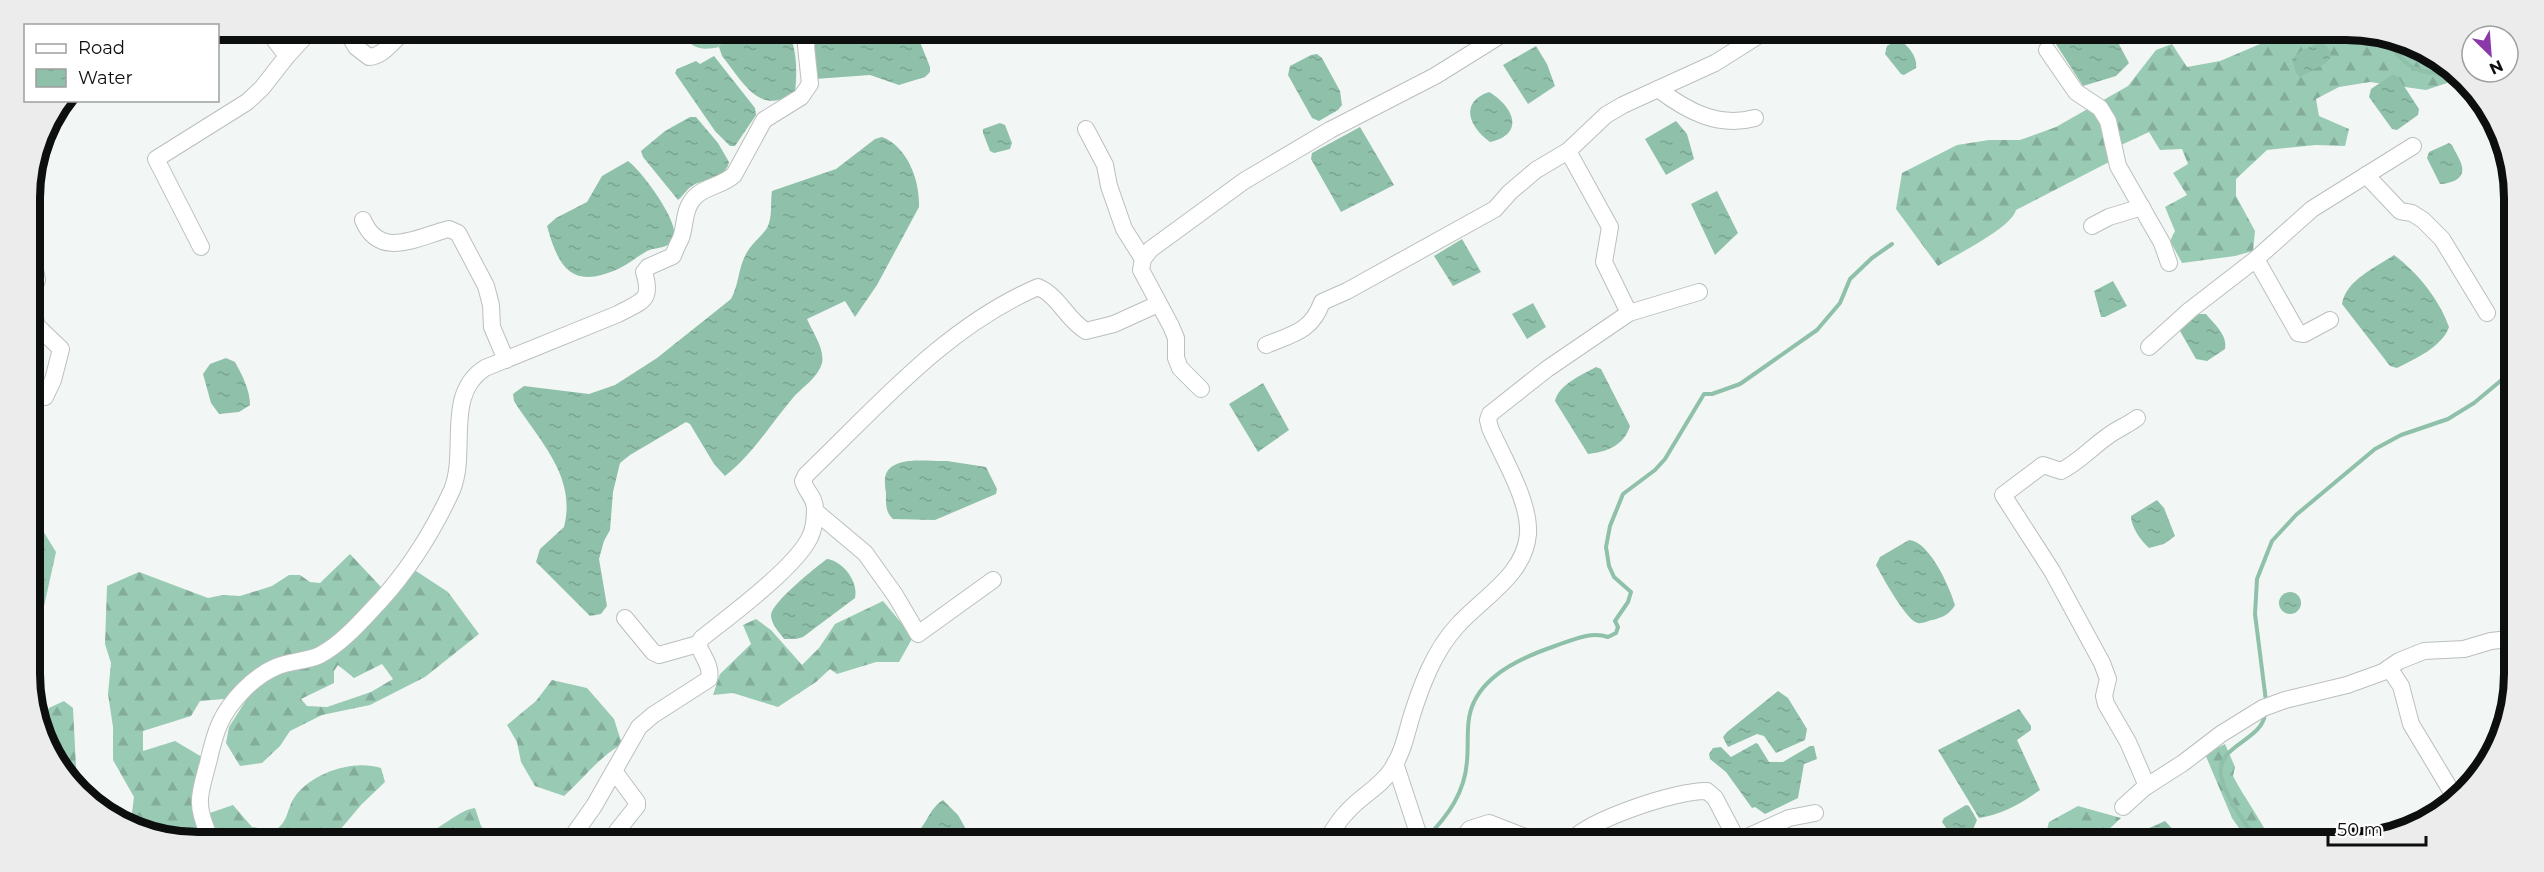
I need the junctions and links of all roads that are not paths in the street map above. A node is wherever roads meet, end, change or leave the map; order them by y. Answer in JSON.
{"nodes":[{"id":1,"x":275,"y":41,"type":"edge"},
{"id":2,"x":301,"y":41,"type":"edge"},
{"id":3,"x":353,"y":41,"type":"edge"},
{"id":4,"x":394,"y":41,"type":"edge"},
{"id":5,"x":807,"y":41,"type":"edge"},
{"id":6,"x":1491,"y":41,"type":"edge"},
{"id":7,"x":1750,"y":41,"type":"edge"},
{"id":8,"x":2047,"y":50,"type":"dead end"},
{"id":9,"x":287,"y":56,"type":"junction"},
{"id":10,"x":1658,"y":89,"type":"junction"},
{"id":11,"x":1755,"y":118,"type":"dead end"},
{"id":12,"x":1086,"y":129,"type":"dead end"},
{"id":13,"x":2413,"y":146,"type":"dead end"},
{"id":14,"x":1568,"y":151,"type":"junction"},
{"id":15,"x":2366,"y":176,"type":"junction"},
{"id":16,"x":2142,"y":207,"type":"junction"},
{"id":17,"x":363,"y":220,"type":"dead end"},
{"id":18,"x":2091,"y":226,"type":"dead end"},
{"id":19,"x":201,"y":247,"type":"dead end"},
{"id":20,"x":1143,"y":259,"type":"junction"},
{"id":21,"x":2256,"y":259,"type":"junction"},
{"id":22,"x":2169,"y":263,"type":"dead end"},
{"id":23,"x":1699,"y":292,"type":"dead end"},
{"id":24,"x":1158,"y":304,"type":"junction"},
{"id":25,"x":1629,"y":313,"type":"junction"},
{"id":26,"x":2487,"y":313,"type":"dead end"},
{"id":27,"x":2330,"y":320,"type":"dead end"},
{"id":28,"x":41,"y":330,"type":"edge"},
{"id":29,"x":1266,"y":345,"type":"dead end"},
{"id":30,"x":2149,"y":347,"type":"dead end"},
{"id":31,"x":506,"y":360,"type":"junction"},
{"id":32,"x":1201,"y":389,"type":"dead end"},
{"id":33,"x":45,"y":397,"type":"dead end"},
{"id":34,"x":2137,"y":418,"type":"dead end"},
{"id":35,"x":815,"y":510,"type":"junction"},
{"id":36,"x":993,"y":580,"type":"dead end"},
{"id":37,"x":625,"y":618,"type":"dead end"},
{"id":38,"x":2504,"y":640,"type":"edge"},
{"id":39,"x":698,"y":644,"type":"junction"},
{"id":40,"x":2389,"y":668,"type":"junction"},
{"id":41,"x":1395,"y":763,"type":"junction"},
{"id":42,"x":614,"y":771,"type":"junction"},
{"id":43,"x":2146,"y":786,"type":"junction"},
{"id":44,"x":2451,"y":791,"type":"edge"},
{"id":45,"x":2123,"y":807,"type":"dead end"},
{"id":46,"x":1815,"y":813,"type":"dead end"},
{"id":47,"x":1333,"y":831,"type":"edge"},
{"id":48,"x":1417,"y":831,"type":"edge"},
{"id":49,"x":1469,"y":831,"type":"edge"},
{"id":50,"x":1511,"y":831,"type":"edge"},
{"id":51,"x":1582,"y":831,"type":"edge"},
{"id":52,"x":1733,"y":831,"type":"edge"},
{"id":53,"x":1761,"y":831,"type":"edge"},
{"id":54,"x":207,"y":832,"type":"edge"},
{"id":55,"x":576,"y":832,"type":"edge"},
{"id":56,"x":617,"y":832,"type":"edge"}],
"edges":[{"from":1,"to":9,"type":"street"},
{"from":2,"to":9,"type":"street"},
{"from":3,"to":4,"type":"street"},
{"from":5,"to":31,"type":"street"},
{"from":6,"to":20,"type":"street"},
{"from":7,"to":10,"type":"street"},
{"from":8,"to":16,"type":"street"},
{"from":9,"to":19,"type":"street"},
{"from":10,"to":11,"type":"street"},
{"from":10,"to":14,"type":"street"},
{"from":12,"to":20,"type":"street"},
{"from":13,"to":15,"type":"street"},
{"from":14,"to":25,"type":"street"},
{"from":14,"to":29,"type":"street"},
{"from":15,"to":21,"type":"street"},
{"from":15,"to":26,"type":"street"},
{"from":16,"to":18,"type":"street"},
{"from":16,"to":22,"type":"street"},
{"from":17,"to":31,"type":"street"},
{"from":20,"to":24,"type":"street"},
{"from":21,"to":27,"type":"street"},
{"from":21,"to":30,"type":"street"},
{"from":23,"to":25,"type":"street"},
{"from":24,"to":32,"type":"street"},
{"from":24,"to":35,"type":"street"},
{"from":25,"to":41,"type":"street"},
{"from":28,"to":33,"type":"street"},
{"from":31,"to":54,"type":"street"},
{"from":34,"to":43,"type":"street"},
{"from":35,"to":36,"type":"street"},
{"from":35,"to":39,"type":"street"},
{"from":37,"to":39,"type":"street"},
{"from":38,"to":40,"type":"street"},
{"from":39,"to":42,"type":"street"},
{"from":40,"to":43,"type":"street"},
{"from":40,"to":44,"type":"street"},
{"from":41,"to":47,"type":"street"},
{"from":41,"to":48,"type":"street"},
{"from":42,"to":55,"type":"street"},
{"from":42,"to":56,"type":"street"},
{"from":43,"to":45,"type":"street"},
{"from":46,"to":53,"type":"street"},
{"from":49,"to":50,"type":"street"},
{"from":51,"to":52,"type":"street"}]}
